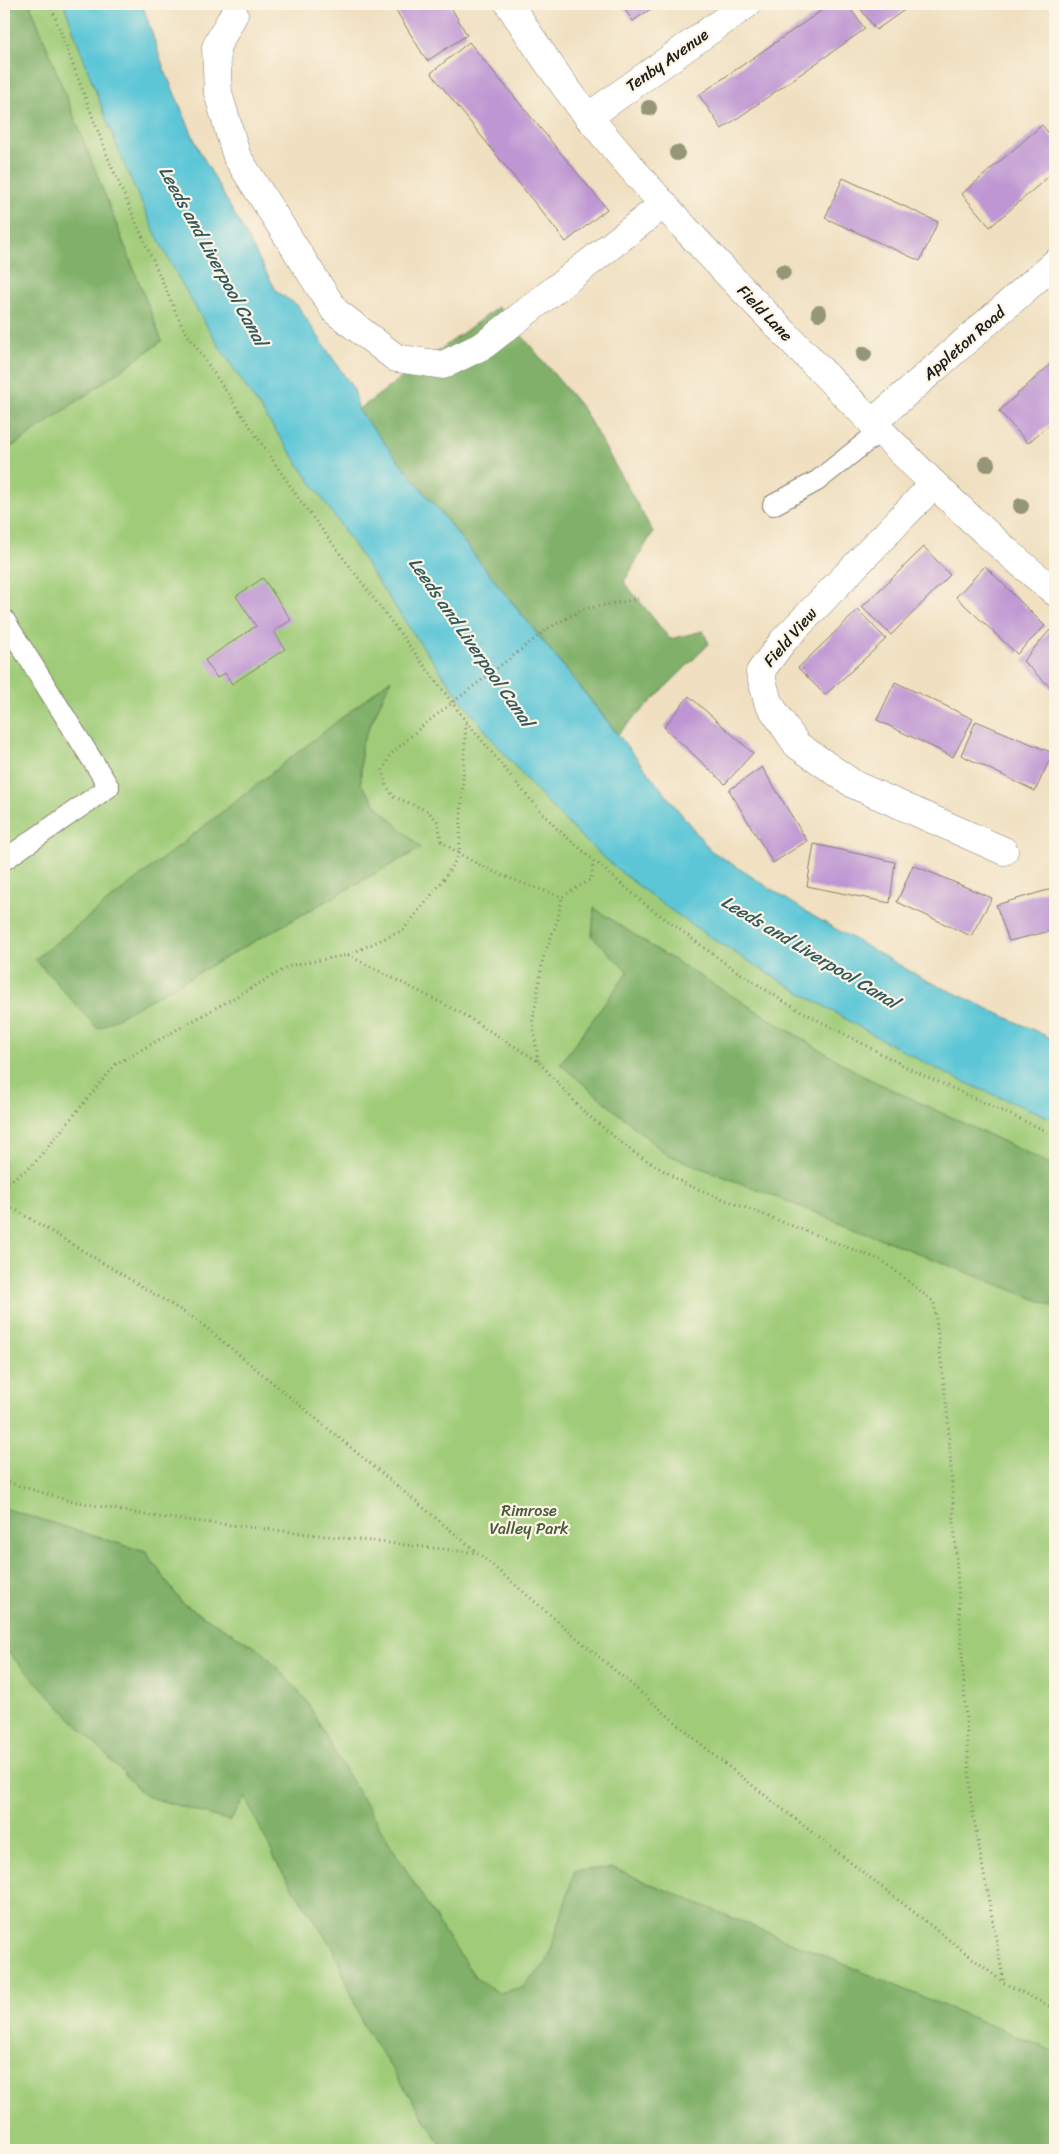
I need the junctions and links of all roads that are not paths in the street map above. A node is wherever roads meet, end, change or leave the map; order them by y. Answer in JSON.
{"nodes":[{"id":1,"x":509,"y":4,"type":"edge"},
{"id":2,"x":747,"y":4,"type":"edge"},
{"id":3,"x":234,"y":14,"type":"dead end"},
{"id":4,"x":588,"y":117,"type":"junction"},
{"id":5,"x":664,"y":204,"type":"junction"},
{"id":6,"x":1055,"y":263,"type":"edge"},
{"id":7,"x":876,"y":427,"type":"junction"},
{"id":8,"x":934,"y":484,"type":"junction"},
{"id":9,"x":772,"y":504,"type":"dead end"},
{"id":10,"x":1055,"y":592,"type":"edge"},
{"id":11,"x":4,"y":619,"type":"edge"},
{"id":12,"x":1004,"y":851,"type":"dead end"},
{"id":13,"x":4,"y":860,"type":"edge"}],
"edges":[{"from":1,"to":4,"type":"street","name":"Field Lane"},
{"from":2,"to":4,"type":"street","name":"Tenby Avenue"},
{"from":3,"to":5,"type":"street"},
{"from":4,"to":5,"type":"street","name":"Field Lane"},
{"from":5,"to":7,"type":"street","name":"Field Lane"},
{"from":6,"to":7,"type":"street","name":"Appleton Road"},
{"from":7,"to":8,"type":"street","name":"Field Lane"},
{"from":7,"to":9,"type":"lane"},
{"from":8,"to":10,"type":"street","name":"Field Lane"},
{"from":8,"to":12,"type":"street","name":"Field View"},
{"from":11,"to":13,"type":"lane"}]}
